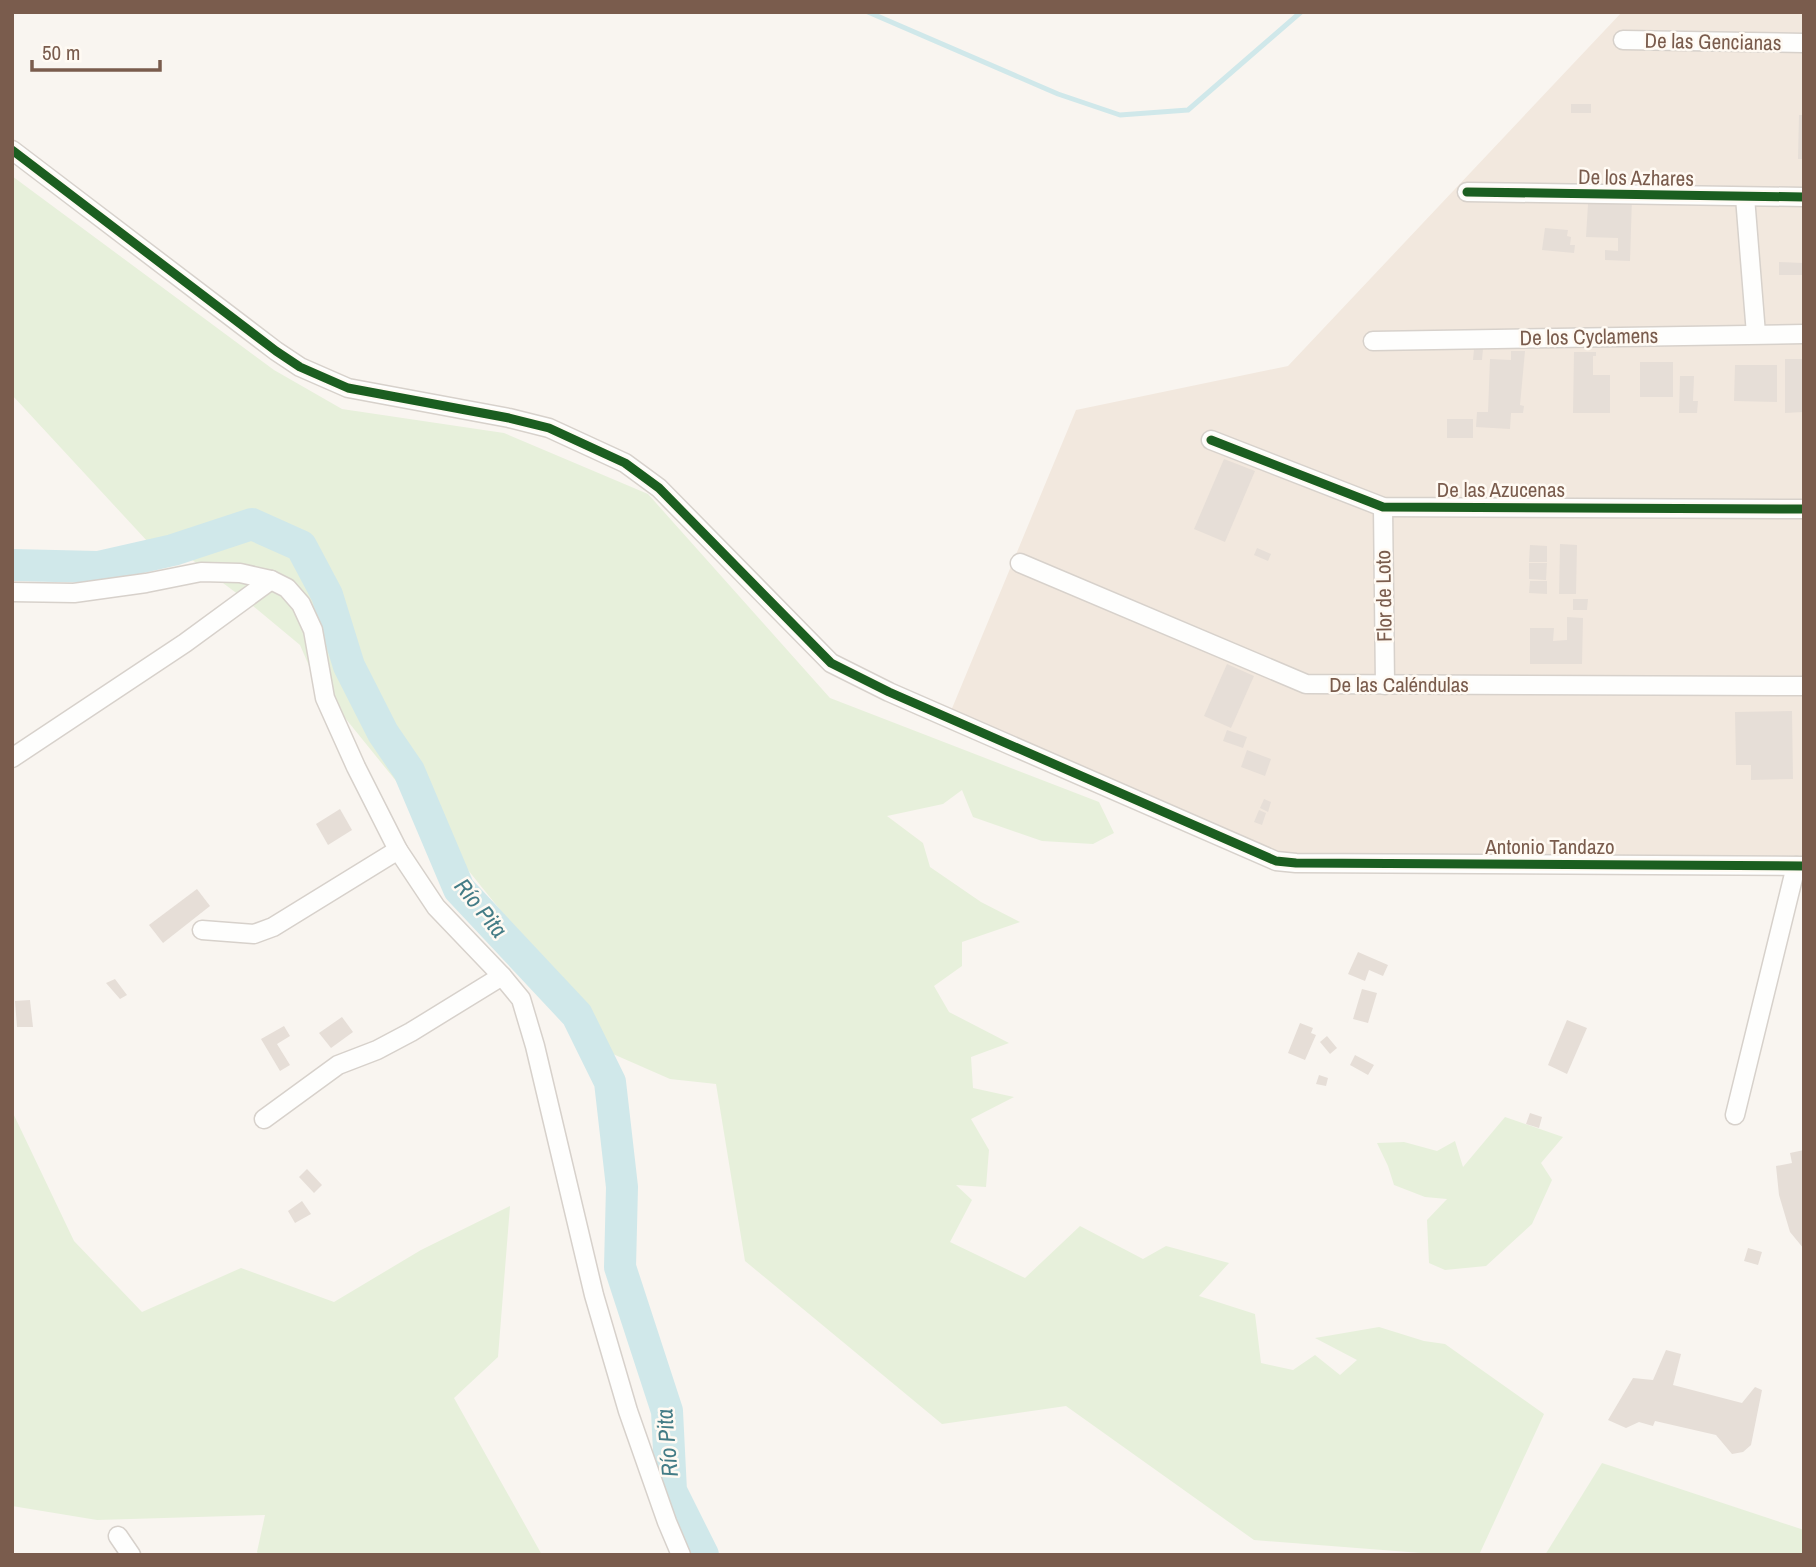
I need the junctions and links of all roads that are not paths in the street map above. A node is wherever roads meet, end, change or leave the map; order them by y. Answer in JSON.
{"nodes":[{"id":1,"x":1623,"y":40,"type":"dead end"},
{"id":2,"x":1804,"y":43,"type":"edge"},
{"id":3,"x":12,"y":150,"type":"edge"},
{"id":4,"x":1467,"y":192,"type":"dead end"},
{"id":5,"x":1745,"y":197,"type":"junction"},
{"id":6,"x":1804,"y":197,"type":"edge"},
{"id":7,"x":1756,"y":334,"type":"junction"},
{"id":8,"x":1804,"y":334,"type":"edge"},
{"id":9,"x":1373,"y":341,"type":"dead end"},
{"id":10,"x":1211,"y":440,"type":"dead end"},
{"id":11,"x":1383,"y":507,"type":"junction"},
{"id":12,"x":1804,"y":509,"type":"edge"},
{"id":13,"x":1020,"y":563,"type":"dead end"},
{"id":14,"x":271,"y":580,"type":"junction"},
{"id":15,"x":12,"y":592,"type":"edge"},
{"id":16,"x":1385,"y":685,"type":"junction"},
{"id":17,"x":1804,"y":686,"type":"edge"},
{"id":18,"x":12,"y":758,"type":"edge"},
{"id":19,"x":398,"y":850,"type":"junction"},
{"id":20,"x":1800,"y":866,"type":"edge"},
{"id":21,"x":202,"y":930,"type":"dead end"},
{"id":22,"x":502,"y":976,"type":"junction"},
{"id":23,"x":1735,"y":1115,"type":"dead end"},
{"id":24,"x":264,"y":1119,"type":"dead end"},
{"id":25,"x":118,"y":1536,"type":"dead end"},
{"id":26,"x":131,"y":1555,"type":"edge"},
{"id":27,"x":681,"y":1555,"type":"edge"}],
"edges":[{"from":1,"to":2,"type":"street","name":"De las Gencianas"},
{"from":3,"to":20,"type":"street","name":"Antonio Tandazo"},
{"from":4,"to":5,"type":"street","name":"De los Azhares"},
{"from":5,"to":6,"type":"street","name":"De los Azhares"},
{"from":5,"to":7,"type":"street"},
{"from":7,"to":8,"type":"street","name":"De los Cyclamens"},
{"from":7,"to":9,"type":"street","name":"De los Cyclamens"},
{"from":10,"to":11,"type":"street","name":"De las Azucenas"},
{"from":11,"to":12,"type":"street","name":"De las Azucenas"},
{"from":11,"to":16,"type":"street","name":"Flor de Loto"},
{"from":13,"to":16,"type":"street","name":"De las Caléndulas"},
{"from":14,"to":15,"type":"street"},
{"from":14,"to":18,"type":"street"},
{"from":14,"to":19,"type":"street"},
{"from":16,"to":17,"type":"street","name":"De las Caléndulas"},
{"from":19,"to":21,"type":"street"},
{"from":19,"to":22,"type":"street"},
{"from":20,"to":23,"type":"street"},
{"from":22,"to":24,"type":"street"},
{"from":22,"to":27,"type":"street"},
{"from":25,"to":26,"type":"street"}]}
